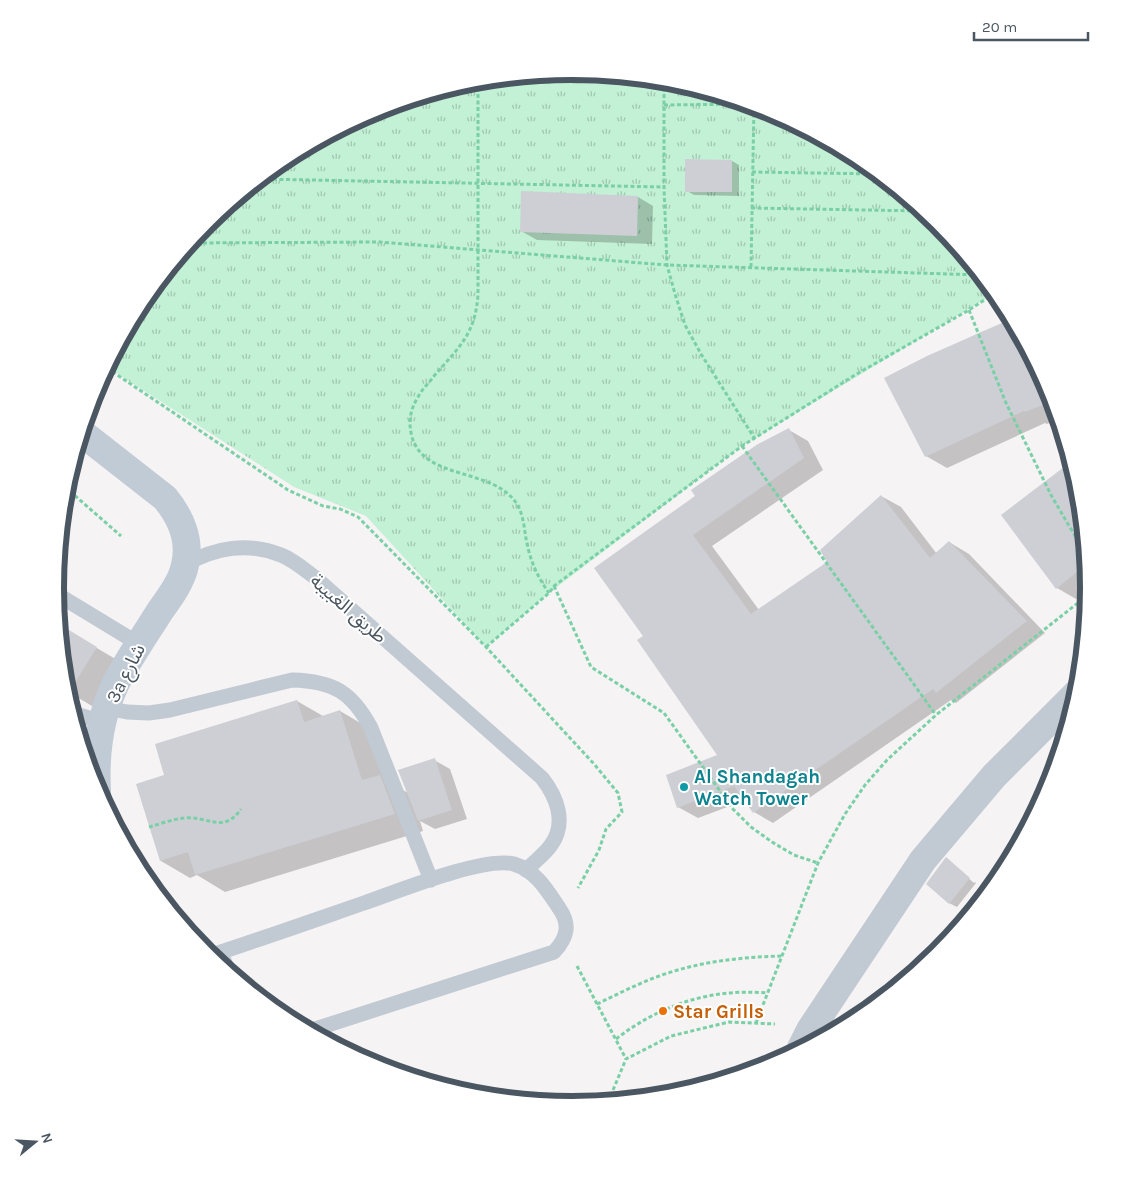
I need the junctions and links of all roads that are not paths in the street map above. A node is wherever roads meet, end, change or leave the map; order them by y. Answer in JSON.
{"nodes":[{"id":1,"x":87,"y":437,"type":"edge"},
{"id":2,"x":185,"y":565,"type":"junction"},
{"id":3,"x":64,"y":599,"type":"edge"},
{"id":4,"x":139,"y":644,"type":"junction"},
{"id":5,"x":1067,"y":703,"type":"edge"},
{"id":6,"x":80,"y":713,"type":"edge"},
{"id":7,"x":105,"y":715,"type":"junction"},
{"id":8,"x":96,"y":765,"type":"edge"},
{"id":9,"x":526,"y":870,"type":"junction"},
{"id":10,"x":431,"y":880,"type":"junction"},
{"id":11,"x":218,"y":953,"type":"edge"},
{"id":12,"x":317,"y":1028,"type":"edge"},
{"id":13,"x":805,"y":1040,"type":"edge"}],
"edges":[{"from":1,"to":2,"type":"street"},
{"from":2,"to":4,"type":"street","name":"3a شارع"},
{"from":2,"to":9,"type":"lane","name":"طريق الغبيبة"},
{"from":3,"to":4,"type":"lane"},
{"from":4,"to":7,"type":"street","name":"3a شارع"},
{"from":5,"to":13,"type":"street"},
{"from":6,"to":7,"type":"lane"},
{"from":7,"to":8,"type":"street","name":"3a شارع"},
{"from":7,"to":10,"type":"lane"},
{"from":9,"to":10,"type":"lane"},
{"from":9,"to":12,"type":"lane"},
{"from":10,"to":11,"type":"lane"}]}
